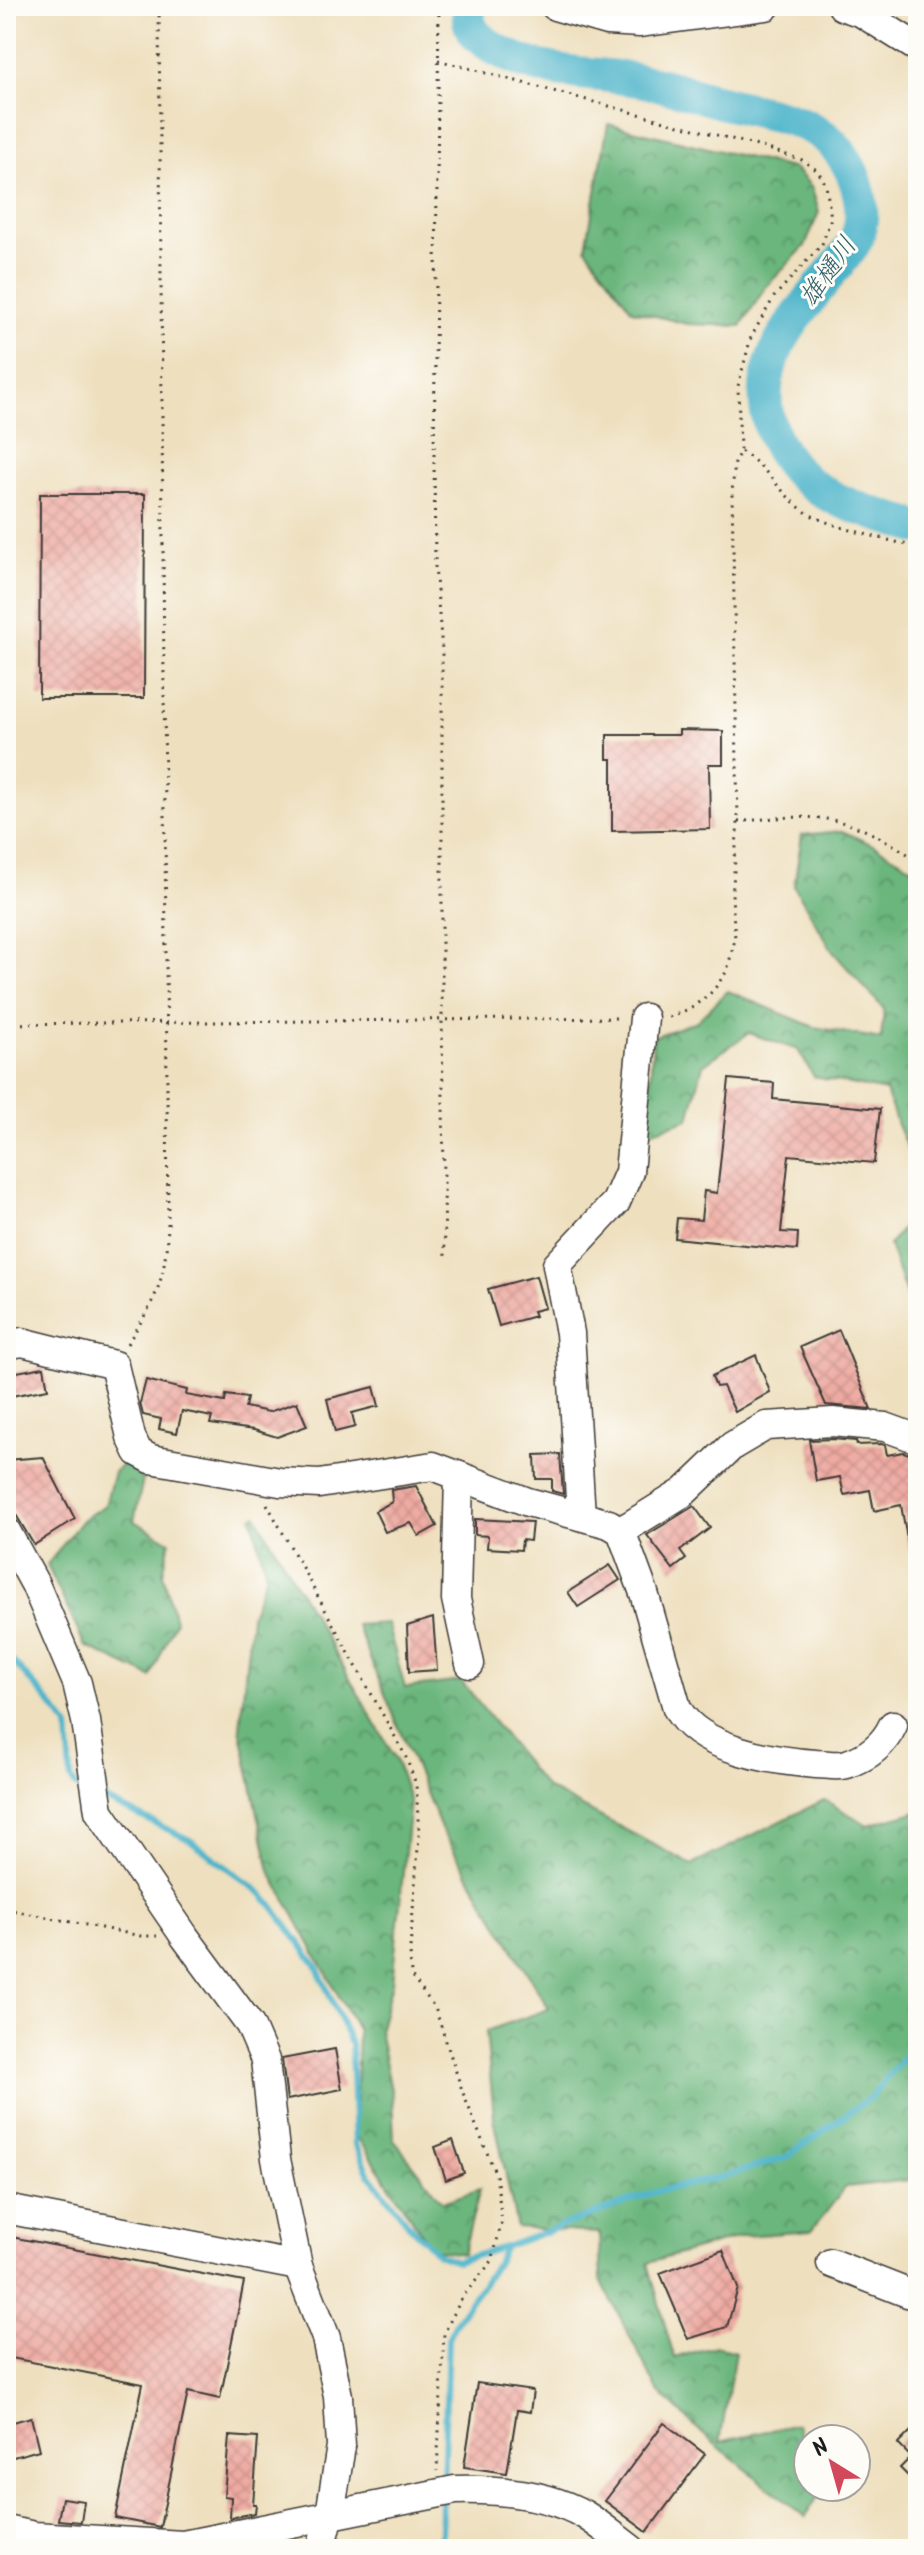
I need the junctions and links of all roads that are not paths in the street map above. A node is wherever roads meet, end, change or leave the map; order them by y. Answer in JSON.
{"nodes":[{"id":1,"x":555,"y":6,"type":"edge"},
{"id":2,"x":766,"y":6,"type":"edge"},
{"id":3,"x":842,"y":6,"type":"edge"},
{"id":4,"x":886,"y":6,"type":"edge"},
{"id":5,"x":918,"y":26,"type":"edge"},
{"id":6,"x":918,"y":48,"type":"edge"},
{"id":7,"x":644,"y":1018,"type":"road end"},
{"id":8,"x":6,"y":1345,"type":"edge"},
{"id":9,"x":918,"y":1439,"type":"edge"},
{"id":10,"x":459,"y":1476,"type":"junction"},
{"id":11,"x":581,"y":1516,"type":"junction"},
{"id":12,"x":6,"y":1531,"type":"edge"},
{"id":13,"x":621,"y":1531,"type":"junction"},
{"id":14,"x":470,"y":1664,"type":"dead end"},
{"id":15,"x":893,"y":1725,"type":"dead end"},
{"id":16,"x":6,"y":2209,"type":"edge"},
{"id":17,"x":831,"y":2263,"type":"dead end"},
{"id":18,"x":298,"y":2266,"type":"junction"},
{"id":19,"x":918,"y":2297,"type":"edge"},
{"id":20,"x":330,"y":2514,"type":"junction"},
{"id":21,"x":6,"y":2530,"type":"edge"},
{"id":22,"x":321,"y":2549,"type":"edge"},
{"id":23,"x":631,"y":2549,"type":"edge"}],
"edges":[{"from":1,"to":2,"type":"street"},
{"from":3,"to":6,"type":"street"},
{"from":4,"to":5,"type":"street"},
{"from":7,"to":11,"type":"street"},
{"from":8,"to":10,"type":"street"},
{"from":9,"to":13,"type":"street"},
{"from":10,"to":11,"type":"street"},
{"from":10,"to":14,"type":"street"},
{"from":11,"to":13,"type":"street"},
{"from":12,"to":18,"type":"street"},
{"from":13,"to":15,"type":"street"},
{"from":16,"to":18,"type":"street"},
{"from":17,"to":19,"type":"street"},
{"from":18,"to":20,"type":"street"},
{"from":20,"to":21,"type":"street"},
{"from":20,"to":22,"type":"street"},
{"from":20,"to":23,"type":"street"}]}
